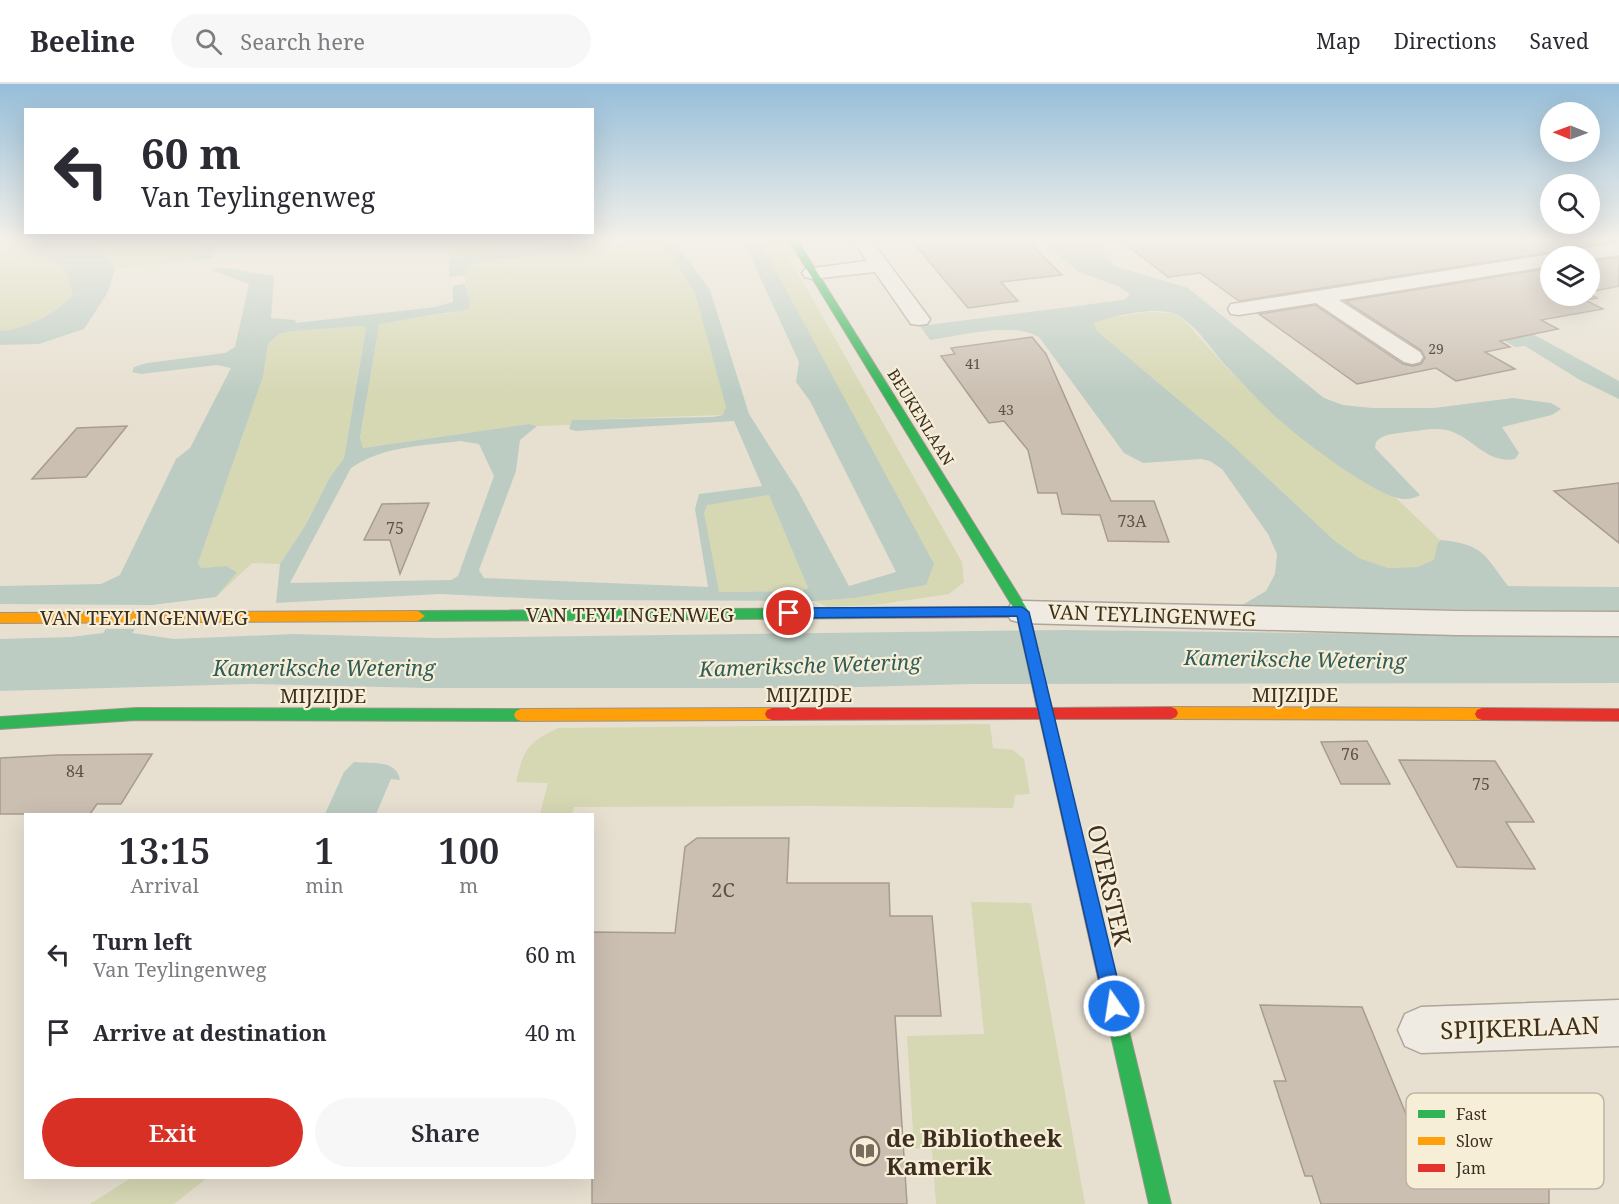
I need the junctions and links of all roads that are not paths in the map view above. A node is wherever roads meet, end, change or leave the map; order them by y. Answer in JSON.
{"nodes":[{"id":1,"x":824,"y":292,"type":"edge"},
{"id":2,"x":900,"y":292,"type":"edge"},
{"id":3,"x":1343,"y":292,"type":"edge"},
{"id":4,"x":1319,"y":296,"type":"junction"},
{"id":5,"x":1239,"y":309,"type":"dead end"},
{"id":6,"x":919,"y":319,"type":"dead end"},
{"id":7,"x":1412,"y":357,"type":"dead end"},
{"id":8,"x":0,"y":618,"type":"edge"},
{"id":9,"x":1024,"y":619,"type":"junction"},
{"id":10,"x":1619,"y":624,"type":"edge"},
{"id":11,"x":1045,"y":705,"type":"junction"},
{"id":12,"x":1619,"y":715,"type":"edge"},
{"id":13,"x":0,"y":723,"type":"edge"},
{"id":14,"x":1619,"y":1023,"type":"edge"},
{"id":15,"x":1421,"y":1030,"type":"dead end"},
{"id":16,"x":1160,"y":1204,"type":"edge"}],
"edges":[{"from":1,"to":9,"type":"street","name":"BEUKENLAAN"},
{"from":2,"to":6,"type":"street"},
{"from":3,"to":4,"type":"street"},
{"from":4,"to":5,"type":"street"},
{"from":4,"to":7,"type":"street"},
{"from":8,"to":9,"type":"street","name":"VAN TEYLINGENWEG"},
{"from":9,"to":10,"type":"street","name":"VAN TEYLINGENWEG"},
{"from":9,"to":11,"type":"street","name":"OVERSTEK"},
{"from":11,"to":12,"type":"street","name":"MIJZIJDE"},
{"from":11,"to":13,"type":"street","name":"MIJZIJDE"},
{"from":11,"to":16,"type":"street","name":"OVERSTEK"},
{"from":14,"to":15,"type":"street","name":"SPIJKERLAAN"}]}
